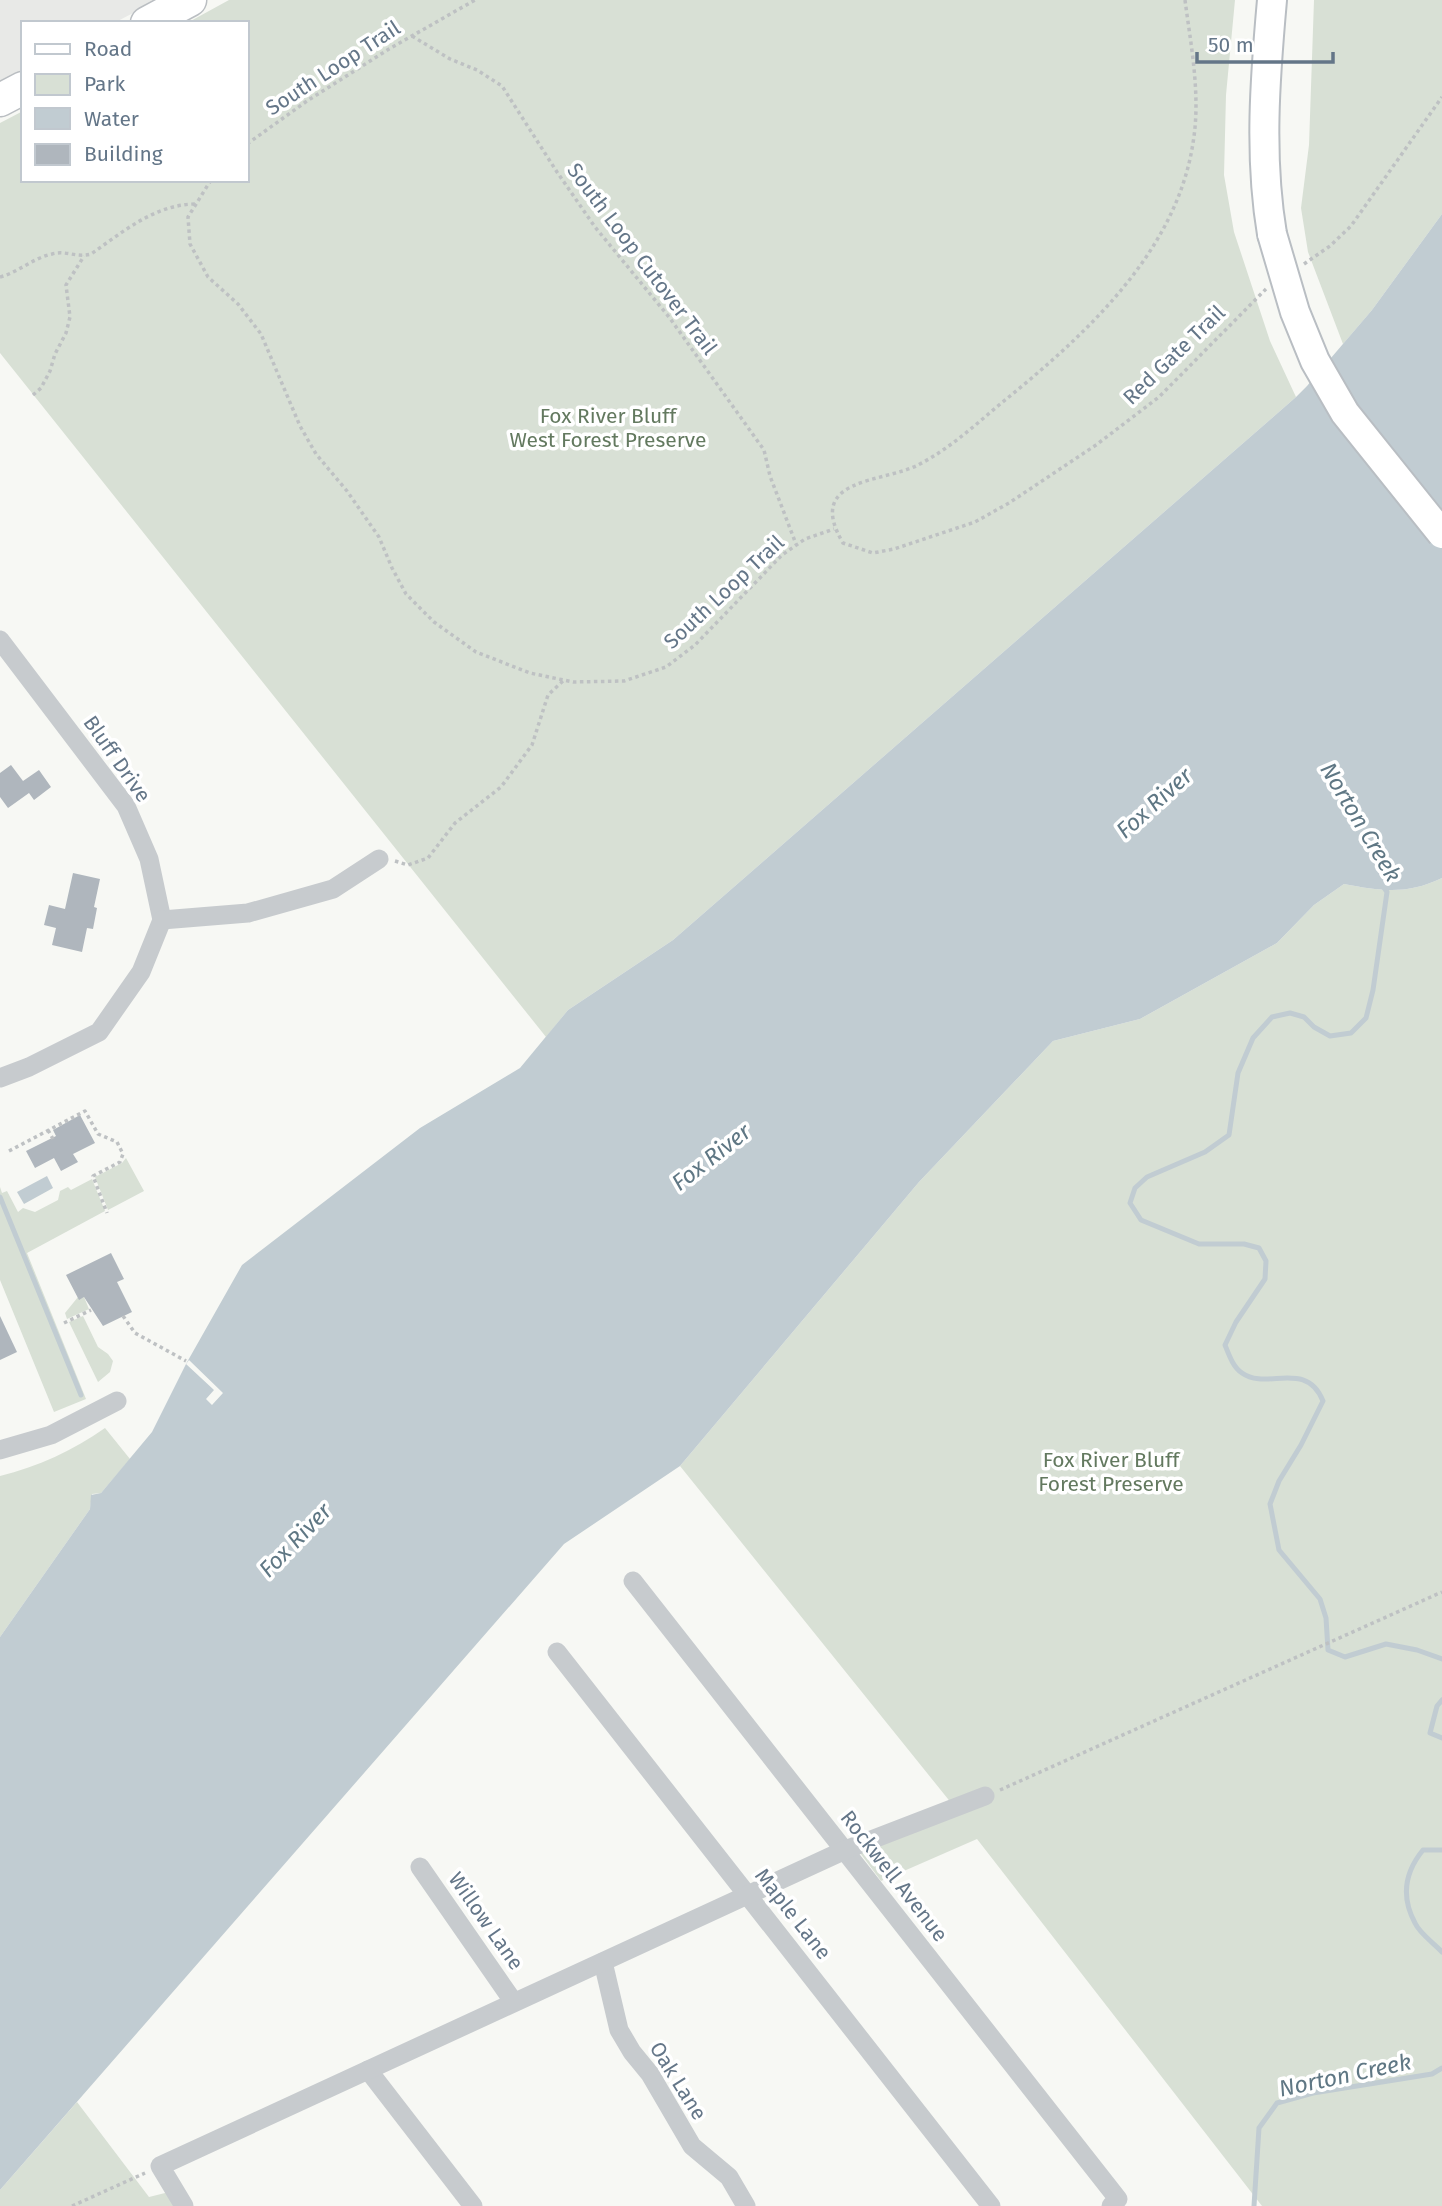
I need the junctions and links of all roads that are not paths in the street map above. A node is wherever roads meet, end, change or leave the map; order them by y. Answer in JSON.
{"nodes":[{"id":1,"x":190,"y":0,"type":"edge"},
{"id":2,"x":1272,"y":0,"type":"edge"},
{"id":3,"x":151,"y":21,"type":"edge"},
{"id":4,"x":21,"y":89,"type":"edge"},
{"id":5,"x":0,"y":100,"type":"edge"},
{"id":6,"x":1442,"y":534,"type":"edge"},
{"id":7,"x":0,"y":640,"type":"edge"},
{"id":8,"x":379,"y":859,"type":"road end"},
{"id":9,"x":162,"y":920,"type":"junction"},
{"id":10,"x":0,"y":1078,"type":"edge"},
{"id":11,"x":117,"y":1401,"type":"dead end"},
{"id":12,"x":0,"y":1450,"type":"edge"},
{"id":13,"x":633,"y":1581,"type":"dead end"},
{"id":14,"x":557,"y":1652,"type":"dead end"},
{"id":15,"x":985,"y":1796,"type":"road end"},
{"id":16,"x":845,"y":1850,"type":"junction"},
{"id":17,"x":420,"y":1867,"type":"dead end"},
{"id":18,"x":749,"y":1894,"type":"junction"},
{"id":19,"x":603,"y":1962,"type":"junction"},
{"id":20,"x":513,"y":2001,"type":"junction"},
{"id":21,"x":368,"y":2070,"type":"junction"},
{"id":22,"x":1114,"y":2202,"type":"edge"},
{"id":23,"x":184,"y":2206,"type":"edge"},
{"id":24,"x":473,"y":2206,"type":"edge"},
{"id":25,"x":746,"y":2206,"type":"edge"},
{"id":26,"x":992,"y":2206,"type":"edge"}],
"edges":[{"from":1,"to":3,"type":"main road"},
{"from":2,"to":6,"type":"main road","bridge":true},
{"from":4,"to":5,"type":"main road"},
{"from":7,"to":9,"type":"street","name":"Bluff Drive"},
{"from":8,"to":9,"type":"street"},
{"from":9,"to":10,"type":"street"},
{"from":11,"to":12,"type":"street"},
{"from":13,"to":16,"type":"street","name":"Rockwell Avenue"},
{"from":14,"to":18,"type":"street","name":"Maple Lane"},
{"from":15,"to":16,"type":"street"},
{"from":16,"to":18,"type":"street"},
{"from":16,"to":22,"type":"street","name":"Rockwell Avenue"},
{"from":17,"to":20,"type":"street","name":"Willow Lane"},
{"from":18,"to":19,"type":"street"},
{"from":18,"to":26,"type":"street","name":"Maple Lane"},
{"from":19,"to":20,"type":"street"},
{"from":19,"to":25,"type":"street","name":"Oak Lane"},
{"from":20,"to":21,"type":"street"},
{"from":21,"to":23,"type":"street"},
{"from":21,"to":24,"type":"street"}]}
